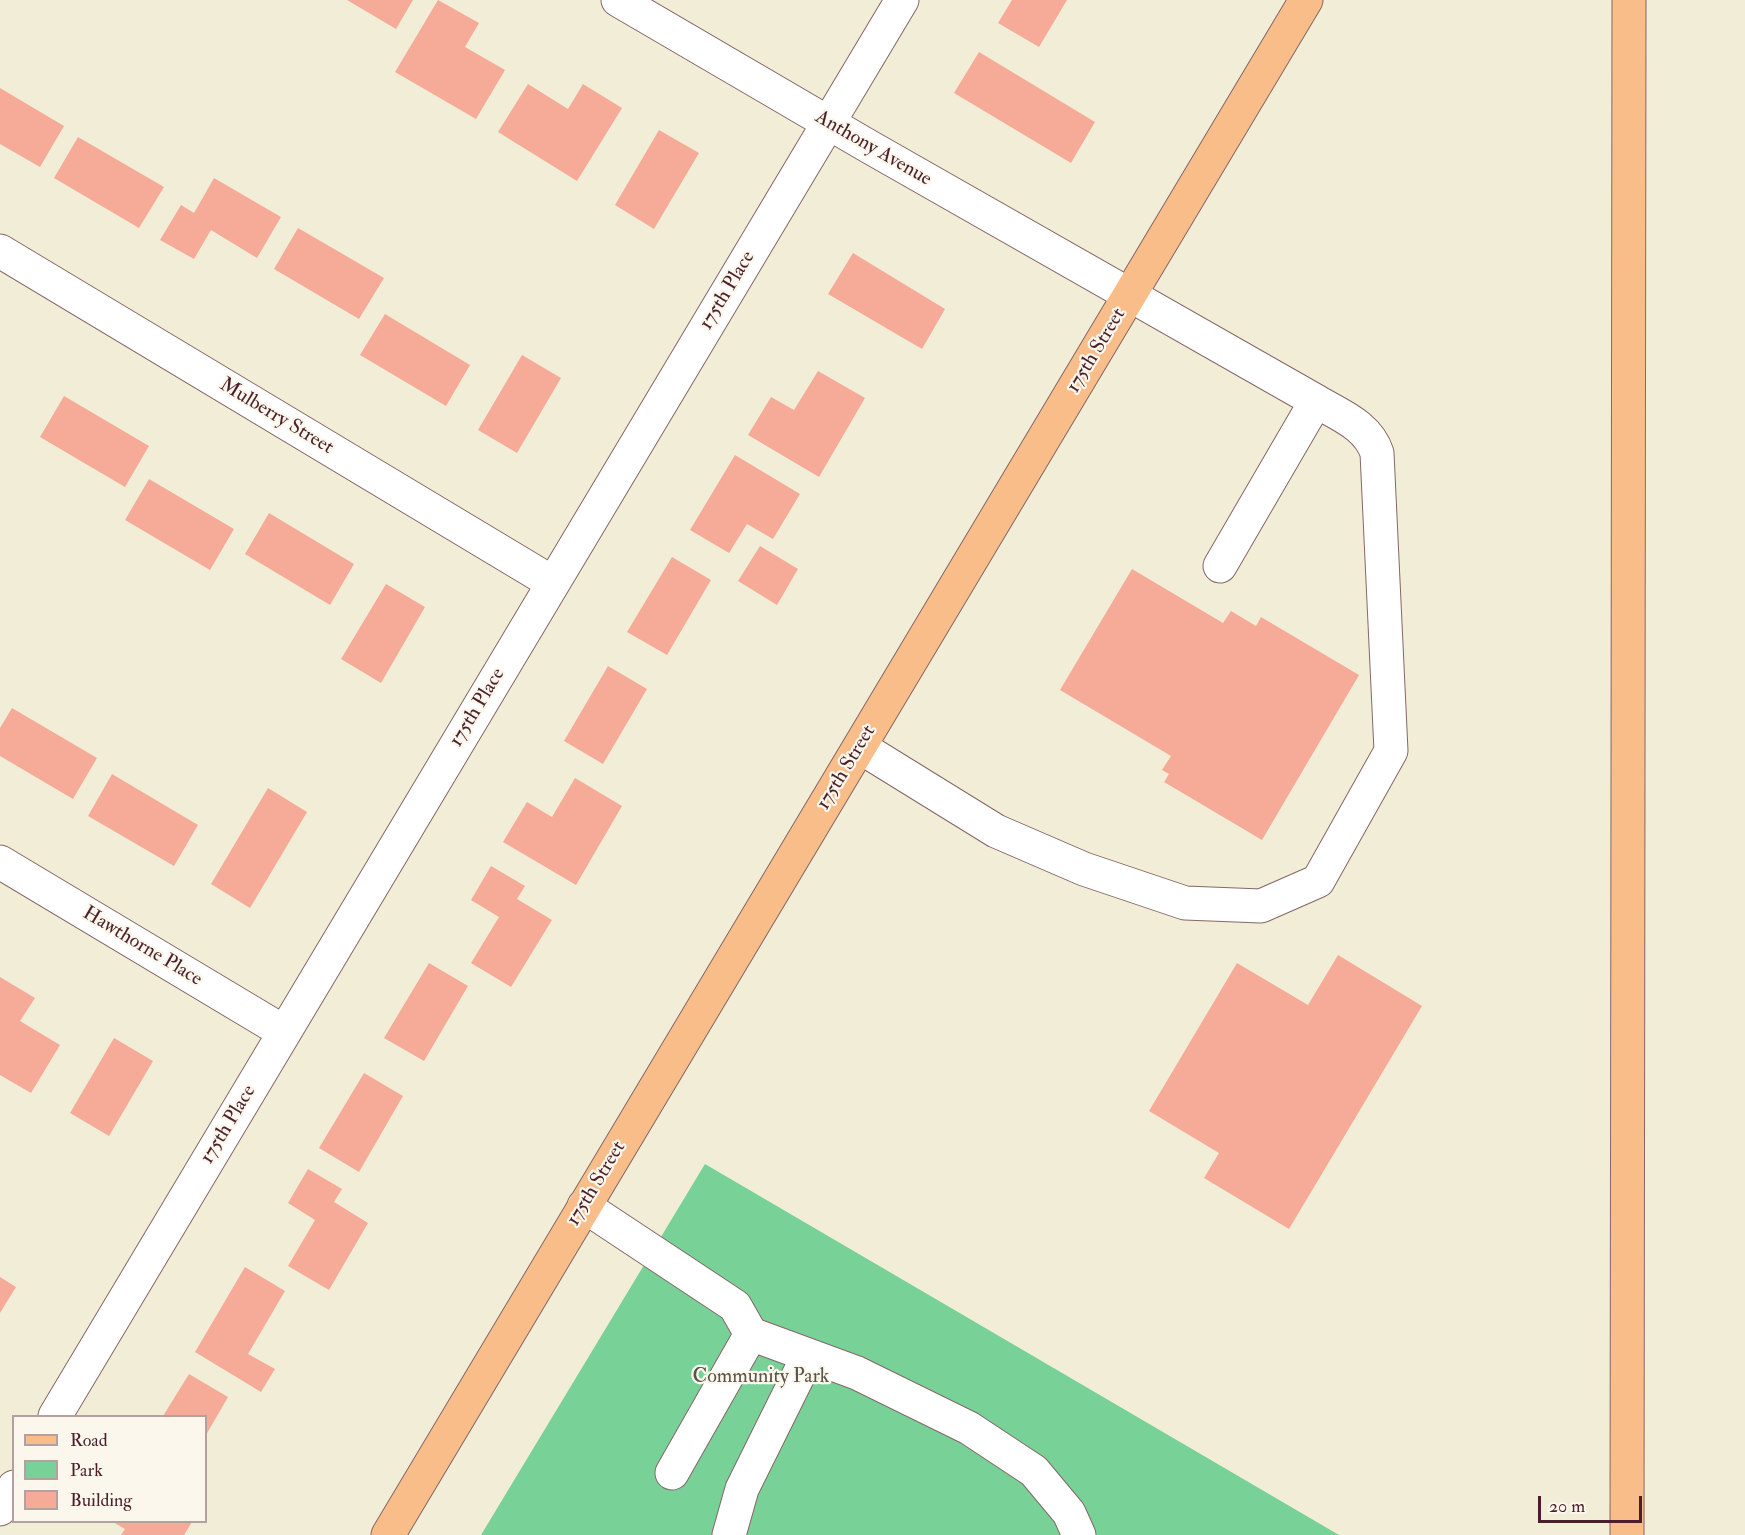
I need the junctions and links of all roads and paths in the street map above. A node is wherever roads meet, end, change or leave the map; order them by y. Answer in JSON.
{"nodes":[{"id":1,"x":618,"y":0,"type":"edge"},
{"id":2,"x":902,"y":0,"type":"edge"},
{"id":3,"x":1306,"y":0,"type":"edge"},
{"id":4,"x":1629,"y":0,"type":"edge"},
{"id":5,"x":829,"y":124,"type":"junction"},
{"id":6,"x":0,"y":251,"type":"edge"},
{"id":7,"x":1129,"y":296,"type":"junction"},
{"id":8,"x":1316,"y":401,"type":"junction"},
{"id":9,"x":1220,"y":566,"type":"dead end"},
{"id":10,"x":553,"y":583,"type":"junction"},
{"id":11,"x":860,"y":747,"type":"junction"},
{"id":12,"x":0,"y":862,"type":"edge"},
{"id":13,"x":284,"y":1032,"type":"junction"},
{"id":14,"x":584,"y":1206,"type":"junction"},
{"id":15,"x":751,"y":1334,"type":"junction"},
{"id":16,"x":808,"y":1356,"type":"junction"},
{"id":17,"x":56,"y":1415,"type":"edge"},
{"id":18,"x":672,"y":1473,"type":"dead end"},
{"id":19,"x":388,"y":1535,"type":"edge"},
{"id":20,"x":729,"y":1535,"type":"edge"},
{"id":21,"x":1079,"y":1535,"type":"edge"},
{"id":22,"x":1627,"y":1535,"type":"edge"}],
"edges":[{"from":1,"to":5,"type":"street","name":"Anthony Avenue"},
{"from":2,"to":5,"type":"street","name":"175th Place"},
{"from":3,"to":7,"type":"main road","name":"175th Street"},
{"from":4,"to":22,"type":"main road"},
{"from":5,"to":7,"type":"street","name":"Anthony Avenue"},
{"from":5,"to":10,"type":"street","name":"175th Place"},
{"from":6,"to":10,"type":"street","name":"Mulberry Street"},
{"from":7,"to":8,"type":"street","name":"Anthony Avenue"},
{"from":7,"to":11,"type":"main road","name":"175th Street"},
{"from":8,"to":9,"type":"street"},
{"from":8,"to":11,"type":"street","name":"Anthony Avenue"},
{"from":10,"to":13,"type":"street","name":"175th Place"},
{"from":11,"to":14,"type":"main road","name":"175th Street"},
{"from":12,"to":13,"type":"street","name":"Hawthorne Place"},
{"from":13,"to":17,"type":"street","name":"175th Place"},
{"from":14,"to":15,"type":"street"},
{"from":14,"to":19,"type":"main road","name":"175th Street"},
{"from":15,"to":16,"type":"street"},
{"from":15,"to":18,"type":"street"},
{"from":16,"to":20,"type":"street"},
{"from":16,"to":21,"type":"street"}]}
